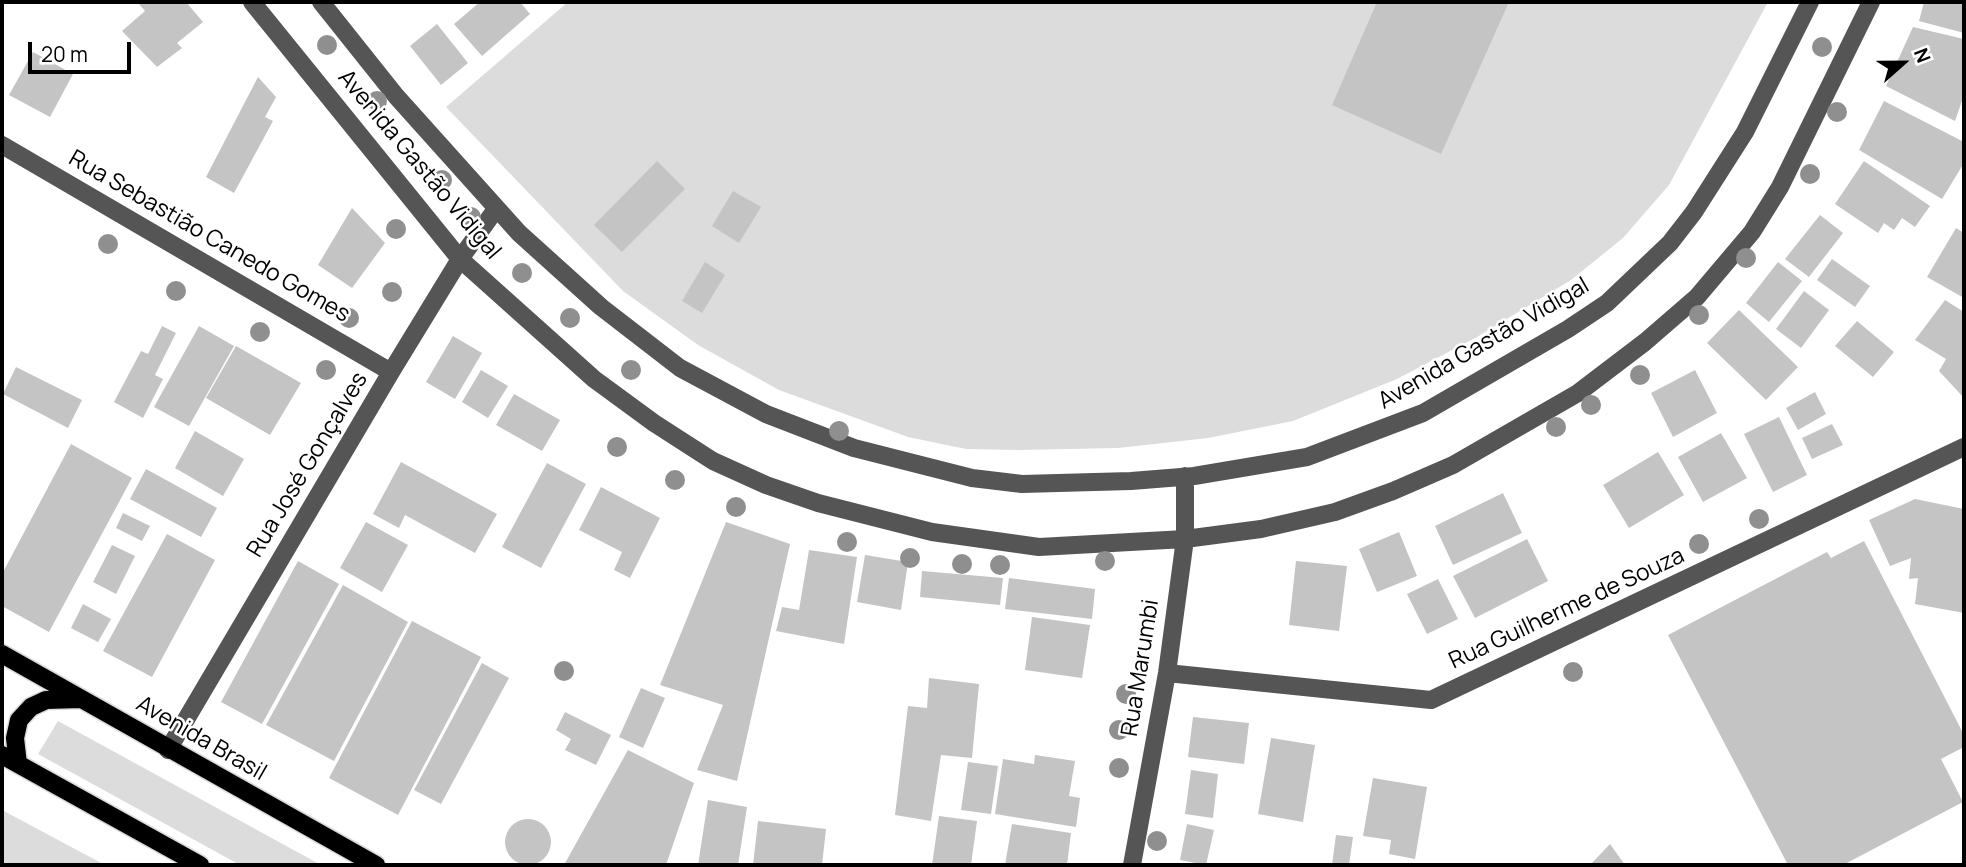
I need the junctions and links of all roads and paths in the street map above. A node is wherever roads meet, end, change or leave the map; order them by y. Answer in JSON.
{"nodes":[{"id":1,"x":252,"y":2,"type":"edge"},
{"id":2,"x":321,"y":2,"type":"edge"},
{"id":3,"x":1810,"y":2,"type":"edge"},
{"id":4,"x":1871,"y":2,"type":"edge"},
{"id":5,"x":2,"y":145,"type":"edge"},
{"id":6,"x":496,"y":209,"type":"junction"},
{"id":7,"x":460,"y":259,"type":"junction"},
{"id":8,"x":391,"y":372,"type":"junction"},
{"id":9,"x":1964,"y":447,"type":"edge"},
{"id":10,"x":1185,"y":476,"type":"junction"},
{"id":11,"x":1185,"y":539,"type":"junction"},
{"id":12,"x":2,"y":654,"type":"edge"},
{"id":13,"x":1167,"y":673,"type":"junction"},
{"id":14,"x":80,"y":699,"type":"junction"},
{"id":15,"x":168,"y":750,"type":"junction"},
{"id":16,"x":10,"y":759,"type":"edge"},
{"id":17,"x":200,"y":865,"type":"edge"},
{"id":18,"x":376,"y":865,"type":"edge"},
{"id":19,"x":1132,"y":865,"type":"edge"}],
"edges":[{"from":1,"to":7,"type":"street","name":"Avenida Gastão Vidigal"},
{"from":2,"to":6,"type":"street","name":"Avenida Gastão Vidigal"},
{"from":3,"to":10,"type":"street","name":"Avenida Gastão Vidigal"},
{"from":4,"to":11,"type":"street","name":"Avenida Gastão Vidigal"},
{"from":5,"to":8,"type":"street","name":"Rua Sebastião Canedo Gomes"},
{"from":6,"to":7,"type":"street","name":"Rua José Gonçalves"},
{"from":6,"to":10,"type":"street","name":"Avenida Gastão Vidigal"},
{"from":7,"to":8,"type":"street","name":"Rua José Gonçalves"},
{"from":7,"to":11,"type":"street","name":"Avenida Gastão Vidigal"},
{"from":8,"to":15,"type":"street","name":"Rua José Gonçalves"},
{"from":9,"to":13,"type":"street","name":"Rua Guilherme de Souza"},
{"from":10,"to":11,"type":"street","name":"Rua Marumbi"},
{"from":11,"to":13,"type":"street","name":"Rua Marumbi"},
{"from":12,"to":14,"type":"main road","name":"Avenida Brasil"},
{"from":13,"to":19,"type":"street","name":"Rua Marumbi"},
{"from":14,"to":15,"type":"main road","name":"Avenida Brasil"},
{"from":14,"to":16,"type":"main road"},
{"from":15,"to":18,"type":"main road","name":"Avenida Brasil"},
{"from":16,"to":17,"type":"main road"}]}
